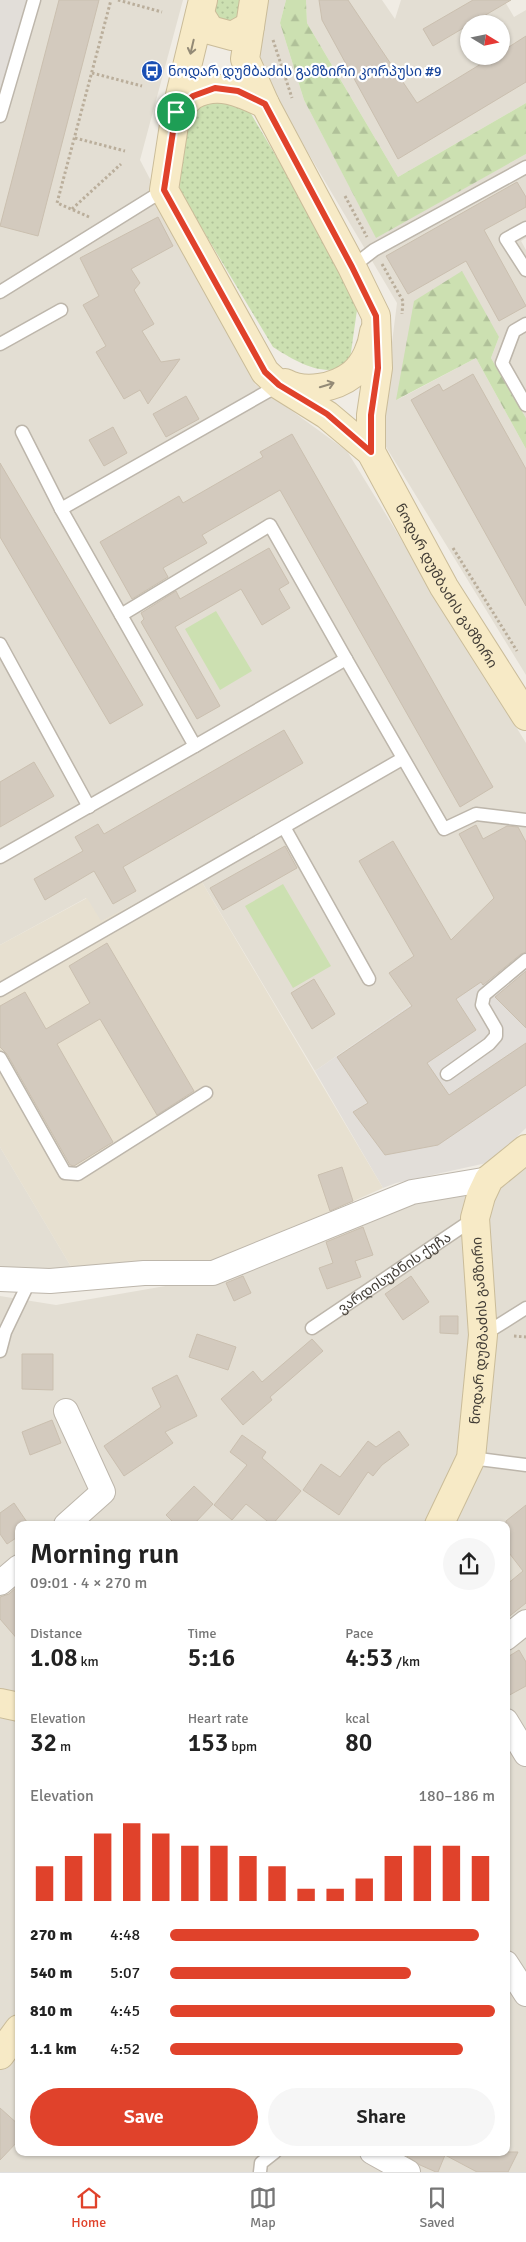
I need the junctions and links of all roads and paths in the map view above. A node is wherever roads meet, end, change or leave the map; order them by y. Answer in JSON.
{"nodes":[{"id":1,"x":34,"y":0,"type":"edge"},
{"id":2,"x":111,"y":0,"type":"edge"},
{"id":3,"x":118,"y":0,"type":"edge"},
{"id":4,"x":201,"y":7,"type":"edge"},
{"id":5,"x":162,"y":12,"type":"dead end"},
{"id":6,"x":252,"y":13,"type":"edge"},
{"id":7,"x":92,"y":73,"type":"junction"},
{"id":8,"x":142,"y":86,"type":"dead end"},
{"id":9,"x":265,"y":104,"type":"junction"},
{"id":10,"x":176,"y":112,"type":"junction"},
{"id":11,"x":0,"y":116,"type":"edge"},
{"id":12,"x":75,"y":138,"type":"junction"},
{"id":13,"x":125,"y":150,"type":"dead end"},
{"id":14,"x":121,"y":164,"type":"dead end"},
{"id":15,"x":526,"y":167,"type":"edge"},
{"id":16,"x":164,"y":190,"type":"junction"},
{"id":17,"x":72,"y":209,"type":"junction"},
{"id":18,"x":107,"y":225,"type":"junction"},
{"id":19,"x":526,"y":228,"type":"edge"},
{"id":20,"x":352,"y":267,"type":"junction"},
{"id":21,"x":526,"y":270,"type":"edge"},
{"id":22,"x":1,"y":290,"type":"edge"},
{"id":23,"x":62,"y":310,"type":"dead end"},
{"id":24,"x":376,"y":316,"type":"junction"},
{"id":25,"x":526,"y":324,"type":"edge"},
{"id":26,"x":0,"y":344,"type":"edge"},
{"id":27,"x":272,"y":378,"type":"junction"},
{"id":28,"x":526,"y":405,"type":"edge"},
{"id":29,"x":22,"y":432,"type":"dead end"},
{"id":30,"x":371,"y":452,"type":"junction"},
{"id":31,"x":61,"y":509,"type":"junction"},
{"id":32,"x":121,"y":615,"type":"junction"},
{"id":33,"x":0,"y":644,"type":"edge"},
{"id":34,"x":346,"y":660,"type":"junction"},
{"id":35,"x":5,"y":664,"type":"edge"},
{"id":36,"x":526,"y":716,"type":"edge"},
{"id":37,"x":195,"y":746,"type":"junction"},
{"id":38,"x":402,"y":759,"type":"junction"},
{"id":39,"x":89,"y":807,"type":"junction"},
{"id":40,"x":526,"y":820,"type":"edge"},
{"id":41,"x":284,"y":827,"type":"junction"},
{"id":42,"x":0,"y":857,"type":"edge"},
{"id":43,"x":526,"y":960,"type":"edge"},
{"id":44,"x":370,"y":979,"type":"dead end"},
{"id":45,"x":0,"y":990,"type":"edge"},
{"id":46,"x":0,"y":1058,"type":"edge"},
{"id":47,"x":447,"y":1074,"type":"dead end"},
{"id":48,"x":206,"y":1093,"type":"dead end"},
{"id":49,"x":526,"y":1149,"type":"edge"},
{"id":50,"x":489,"y":1179,"type":"junction"},
{"id":51,"x":475,"y":1218,"type":"junction"},
{"id":52,"x":0,"y":1279,"type":"edge"},
{"id":53,"x":30,"y":1280,"type":"junction"},
{"id":54,"x":526,"y":1308,"type":"edge"},
{"id":55,"x":312,"y":1328,"type":"dead end"},
{"id":56,"x":483,"y":1335,"type":"junction"},
{"id":57,"x":0,"y":1351,"type":"edge"},
{"id":58,"x":66,"y":1411,"type":"dead end"},
{"id":59,"x":471,"y":1458,"type":"junction"},
{"id":60,"x":526,"y":1465,"type":"edge"},
{"id":61,"x":70,"y":1521,"type":"edge"},
{"id":62,"x":441,"y":1521,"type":"edge"},
{"id":63,"x":15,"y":1570,"type":"edge"},
{"id":64,"x":0,"y":1583,"type":"edge"},
{"id":65,"x":526,"y":1622,"type":"edge"},
{"id":66,"x":510,"y":1635,"type":"edge"},
{"id":67,"x":0,"y":1703,"type":"edge"},
{"id":68,"x":15,"y":1705,"type":"edge"},
{"id":69,"x":510,"y":1728,"type":"edge"},
{"id":70,"x":526,"y":1754,"type":"edge"},
{"id":71,"x":510,"y":1969,"type":"edge"},
{"id":72,"x":526,"y":1994,"type":"edge"},
{"id":73,"x":15,"y":2035,"type":"edge"},
{"id":74,"x":0,"y":2055,"type":"edge"},
{"id":75,"x":270,"y":2156,"type":"edge"},
{"id":76,"x":379,"y":2156,"type":"edge"},
{"id":77,"x":260,"y":2172,"type":"edge"},
{"id":78,"x":408,"y":2172,"type":"edge"}],
"edges":[{"from":1,"to":11,"type":"lane"},
{"from":2,"to":7,"type":"path"},
{"from":3,"to":5,"type":"path"},
{"from":4,"to":6,"type":"street"},
{"from":4,"to":10,"type":"street","one_way":true},
{"from":6,"to":9,"type":"street","name":"ნოდარ დუმბაძის გამზირი"},
{"from":7,"to":8,"type":"path"},
{"from":7,"to":12,"type":"path"},
{"from":9,"to":10,"type":"street"},
{"from":9,"to":20,"type":"street","name":"ნოდარ დუმბაძის გამზირი"},
{"from":10,"to":16,"type":"street"},
{"from":12,"to":13,"type":"path"},
{"from":12,"to":17,"type":"path"},
{"from":14,"to":17,"type":"path"},
{"from":15,"to":20,"type":"lane"},
{"from":16,"to":18,"type":"lane"},
{"from":16,"to":27,"type":"street","name":"ნოდარ დუმბაძის გამზირი"},
{"from":17,"to":18,"type":"path"},
{"from":18,"to":22,"type":"lane"},
{"from":19,"to":21,"type":"lane"},
{"from":20,"to":24,"type":"street","name":"ნოდარ დუმბაძის გამზირი"},
{"from":23,"to":26,"type":"lane"},
{"from":27,"to":24,"type":"street","one_way":true},
{"from":24,"to":30,"type":"street","name":"ნოდარ დუმბაძის გამზირი"},
{"from":25,"to":28,"type":"lane"},
{"from":27,"to":30,"type":"street","name":"ნოდარ დუმბაძის გამზირი"},
{"from":27,"to":31,"type":"lane"},
{"from":29,"to":31,"type":"lane"},
{"from":30,"to":36,"type":"street","name":"ნოდარ დუმბაძის გამზირი"},
{"from":31,"to":32,"type":"lane"},
{"from":32,"to":34,"type":"lane"},
{"from":32,"to":37,"type":"lane"},
{"from":33,"to":35,"type":"lane"},
{"from":34,"to":37,"type":"lane"},
{"from":34,"to":38,"type":"lane"},
{"from":35,"to":39,"type":"lane"},
{"from":37,"to":39,"type":"lane"},
{"from":38,"to":40,"type":"lane"},
{"from":38,"to":41,"type":"lane"},
{"from":39,"to":42,"type":"lane"},
{"from":41,"to":44,"type":"lane"},
{"from":41,"to":45,"type":"lane"},
{"from":43,"to":47,"type":"lane"},
{"from":46,"to":48,"type":"lane"},
{"from":49,"to":50,"type":"street","name":"ნოდარ დუმბაძის გამზირი"},
{"from":50,"to":51,"type":"street","name":"ნოდარ დუმბაძის გამზირი"},
{"from":50,"to":53,"type":"street"},
{"from":51,"to":55,"type":"lane","name":"ვარდისუბნის ქუჩა"},
{"from":51,"to":56,"type":"street","name":"ნოდარ დუმბაძის გამზირი"},
{"from":52,"to":53,"type":"street"},
{"from":53,"to":57,"type":"lane"},
{"from":54,"to":56,"type":"lane"},
{"from":56,"to":59,"type":"street","name":"ნოდარ დუმბაძის გამზირი"},
{"from":58,"to":61,"type":"street"},
{"from":59,"to":60,"type":"lane"},
{"from":59,"to":62,"type":"street","name":"ნოდარ დუმბაძის გამზირი"},
{"from":63,"to":64,"type":"street"},
{"from":65,"to":66,"type":"street"},
{"from":67,"to":68,"type":"street"},
{"from":69,"to":70,"type":"street"},
{"from":71,"to":72,"type":"street"},
{"from":73,"to":74,"type":"street"},
{"from":75,"to":77,"type":"lane"},
{"from":76,"to":78,"type":"street"}]}
